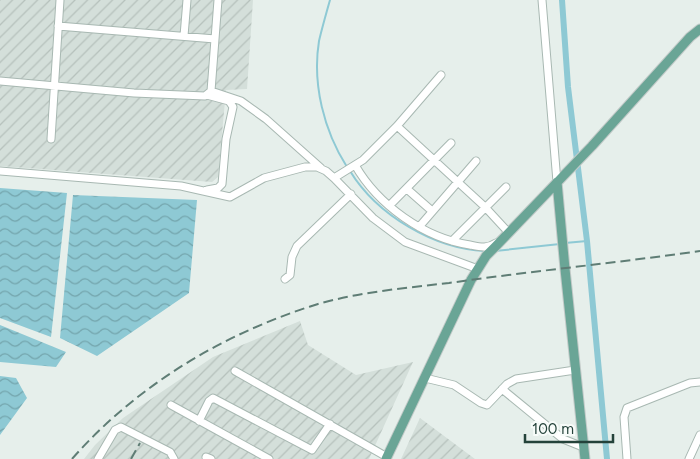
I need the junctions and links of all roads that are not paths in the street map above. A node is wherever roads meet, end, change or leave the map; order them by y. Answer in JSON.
{"nodes":[{"id":1,"x":60,"y":0,"type":"edge"},
{"id":2,"x":187,"y":0,"type":"edge"},
{"id":3,"x":218,"y":0,"type":"edge"},
{"id":4,"x":542,"y":0,"type":"edge"},
{"id":5,"x":58,"y":26,"type":"junction"},
{"id":6,"x":700,"y":29,"type":"edge"},
{"id":7,"x":184,"y":36,"type":"junction"},
{"id":8,"x":215,"y":39,"type":"junction"},
{"id":9,"x":441,"y":75,"type":"dead end"},
{"id":10,"x":0,"y":81,"type":"edge"},
{"id":11,"x":54,"y":86,"type":"junction"},
{"id":12,"x":209,"y":93,"type":"junction"},
{"id":13,"x":397,"y":126,"type":"junction"},
{"id":14,"x":51,"y":138,"type":"dead end"},
{"id":15,"x":451,"y":143,"type":"dead end"},
{"id":16,"x":434,"y":160,"type":"junction"},
{"id":17,"x":476,"y":161,"type":"dead end"},
{"id":18,"x":353,"y":166,"type":"junction"},
{"id":19,"x":321,"y":168,"type":"junction"},
{"id":20,"x":0,"y":170,"type":"edge"},
{"id":21,"x":334,"y":178,"type":"junction"},
{"id":22,"x":560,"y":179,"type":"junction"},
{"id":23,"x":458,"y":183,"type":"junction"},
{"id":24,"x":506,"y":187,"type":"dead end"},
{"id":25,"x":407,"y":189,"type":"junction"},
{"id":26,"x":204,"y":191,"type":"junction"},
{"id":27,"x":351,"y":194,"type":"junction"},
{"id":28,"x":390,"y":205,"type":"junction"},
{"id":29,"x":485,"y":207,"type":"junction"},
{"id":30,"x":432,"y":211,"type":"junction"},
{"id":31,"x":419,"y":227,"type":"junction"},
{"id":32,"x":509,"y":233,"type":"junction"},
{"id":33,"x":452,"y":241,"type":"junction"},
{"id":34,"x":498,"y":243,"type":"junction"},
{"id":35,"x":478,"y":269,"type":"junction"},
{"id":36,"x":285,"y":279,"type":"dead end"},
{"id":37,"x":575,"y":370,"type":"junction"},
{"id":38,"x":235,"y":371,"type":"dead end"},
{"id":39,"x":425,"y":378,"type":"junction"},
{"id":40,"x":700,"y":382,"type":"edge"},
{"id":41,"x":502,"y":389,"type":"junction"},
{"id":42,"x":171,"y":405,"type":"dead end"},
{"id":43,"x":199,"y":421,"type":"junction"},
{"id":44,"x":330,"y":424,"type":"junction"},
{"id":45,"x":700,"y":435,"type":"edge"},
{"id":46,"x":583,"y":447,"type":"junction"},
{"id":47,"x":387,"y":458,"type":"edge"},
{"id":48,"x":98,"y":459,"type":"edge"},
{"id":49,"x":174,"y":459,"type":"edge"},
{"id":50,"x":269,"y":459,"type":"edge"},
{"id":51,"x":584,"y":459,"type":"edge"},
{"id":52,"x":627,"y":459,"type":"edge"},
{"id":53,"x":689,"y":459,"type":"edge"}],
"edges":[{"from":1,"to":5,"type":"street"},
{"from":2,"to":7,"type":"street"},
{"from":3,"to":8,"type":"street"},
{"from":4,"to":22,"type":"street"},
{"from":5,"to":7,"type":"street"},
{"from":5,"to":11,"type":"street"},
{"from":6,"to":22,"type":"main road"},
{"from":7,"to":8,"type":"street"},
{"from":8,"to":12,"type":"street"},
{"from":9,"to":13,"type":"street"},
{"from":10,"to":11,"type":"street"},
{"from":11,"to":12,"type":"street"},
{"from":11,"to":14,"type":"street"},
{"from":12,"to":19,"type":"street"},
{"from":12,"to":26,"type":"street"},
{"from":13,"to":16,"type":"street"},
{"from":13,"to":18,"type":"street"},
{"from":15,"to":16,"type":"street"},
{"from":16,"to":23,"type":"street"},
{"from":16,"to":25,"type":"street"},
{"from":17,"to":23,"type":"street"},
{"from":18,"to":21,"type":"street"},
{"from":18,"to":28,"type":"street"},
{"from":19,"to":21,"type":"street"},
{"from":19,"to":26,"type":"street"},
{"from":20,"to":26,"type":"street"},
{"from":21,"to":27,"type":"street"},
{"from":22,"to":32,"type":"main road"},
{"from":22,"to":37,"type":"main road"},
{"from":23,"to":29,"type":"street"},
{"from":23,"to":30,"type":"street"},
{"from":24,"to":29,"type":"street"},
{"from":25,"to":28,"type":"street"},
{"from":25,"to":30,"type":"street"},
{"from":27,"to":35,"type":"street"},
{"from":27,"to":36,"type":"street"},
{"from":28,"to":31,"type":"street"},
{"from":29,"to":32,"type":"street"},
{"from":29,"to":33,"type":"street"},
{"from":30,"to":31,"type":"street"},
{"from":31,"to":33,"type":"street"},
{"from":32,"to":34,"type":"main road"},
{"from":33,"to":34,"type":"street"},
{"from":34,"to":35,"type":"main road"},
{"from":35,"to":39,"type":"main road"},
{"from":37,"to":41,"type":"street"},
{"from":37,"to":46,"type":"main road"},
{"from":38,"to":44,"type":"street"},
{"from":39,"to":41,"type":"street"},
{"from":39,"to":47,"type":"main road"},
{"from":40,"to":52,"type":"street"},
{"from":41,"to":46,"type":"street"},
{"from":42,"to":43,"type":"street"},
{"from":43,"to":44,"type":"street"},
{"from":43,"to":50,"type":"street"},
{"from":44,"to":47,"type":"street"},
{"from":45,"to":53,"type":"street"},
{"from":46,"to":51,"type":"main road"},
{"from":48,"to":49,"type":"street"}]}
